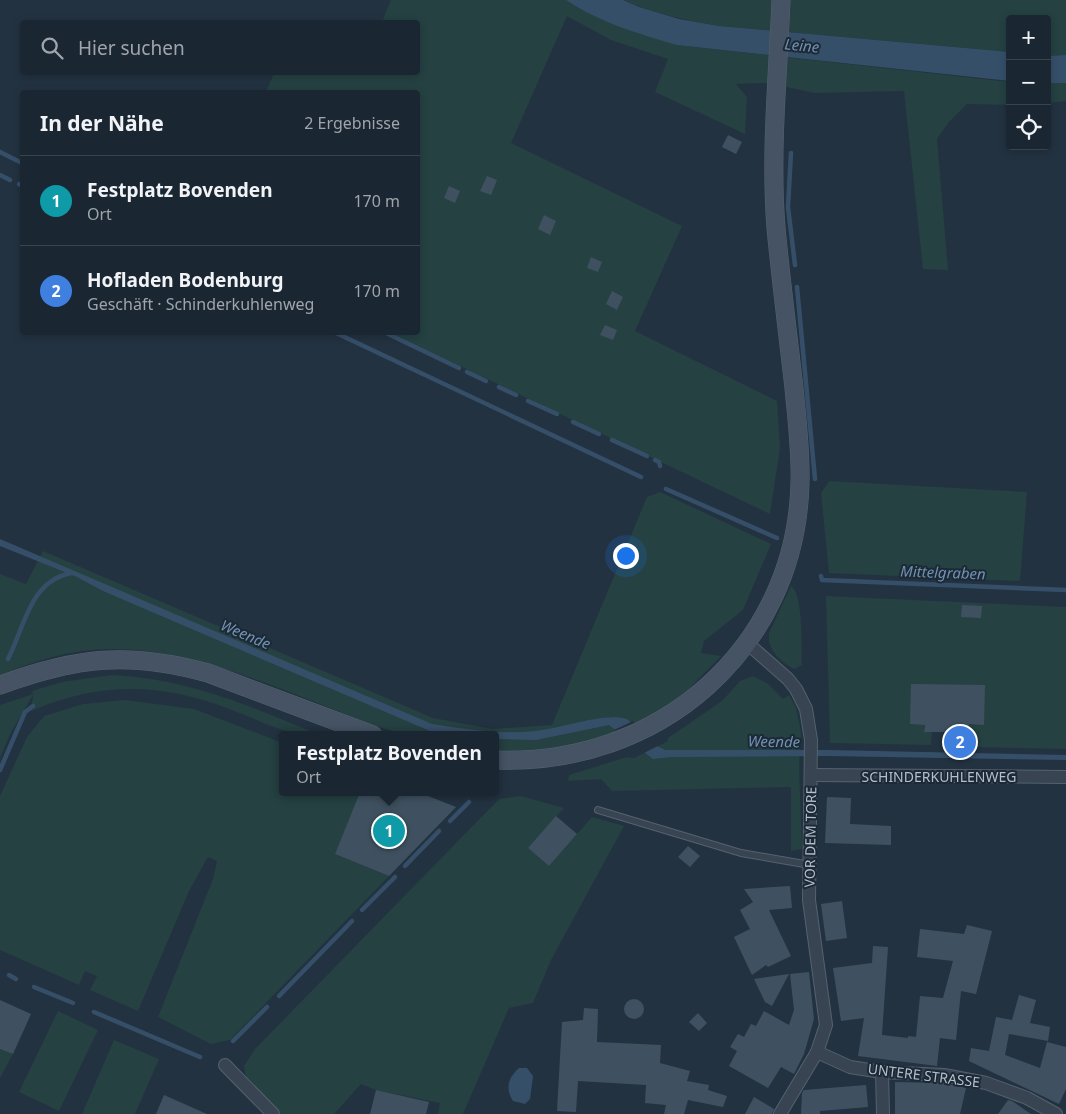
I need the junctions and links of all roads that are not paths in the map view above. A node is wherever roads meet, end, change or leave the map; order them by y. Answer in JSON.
{"nodes":[{"id":1,"x":781,"y":0,"type":"edge"},
{"id":2,"x":747,"y":644,"type":"junction"},
{"id":3,"x":0,"y":684,"type":"edge"},
{"id":4,"x":362,"y":731,"type":"edge"},
{"id":5,"x":499,"y":760,"type":"edge"},
{"id":6,"x":811,"y":770,"type":"junction"},
{"id":7,"x":1066,"y":777,"type":"edge"},
{"id":8,"x":598,"y":810,"type":"dead end"},
{"id":9,"x":810,"y":864,"type":"junction"},
{"id":10,"x":817,"y":1052,"type":"junction"},
{"id":11,"x":225,"y":1065,"type":"dead end"},
{"id":12,"x":882,"y":1072,"type":"junction"},
{"id":13,"x":273,"y":1114,"type":"edge"},
{"id":14,"x":780,"y":1114,"type":"edge"},
{"id":15,"x":883,"y":1114,"type":"edge"},
{"id":16,"x":1056,"y":1114,"type":"edge"}],
"edges":[{"from":1,"to":2,"type":"main road"},
{"from":2,"to":5,"type":"main road"},
{"from":2,"to":6,"type":"street","name":"VOR DEM TORE"},
{"from":3,"to":4,"type":"main road"},
{"from":6,"to":7,"type":"street","name":"SCHINDERKUHLENWEG"},
{"from":6,"to":9,"type":"street","name":"VOR DEM TORE"},
{"from":8,"to":9,"type":"lane"},
{"from":9,"to":10,"type":"street","name":"VOR DEM TORE"},
{"from":10,"to":12,"type":"street","name":"UNTERE STRASSE"},
{"from":10,"to":14,"type":"street","name":"VOR DEM TORE"},
{"from":11,"to":13,"type":"street"},
{"from":12,"to":15,"type":"street"},
{"from":12,"to":16,"type":"street","name":"UNTERE STRASSE"}]}
